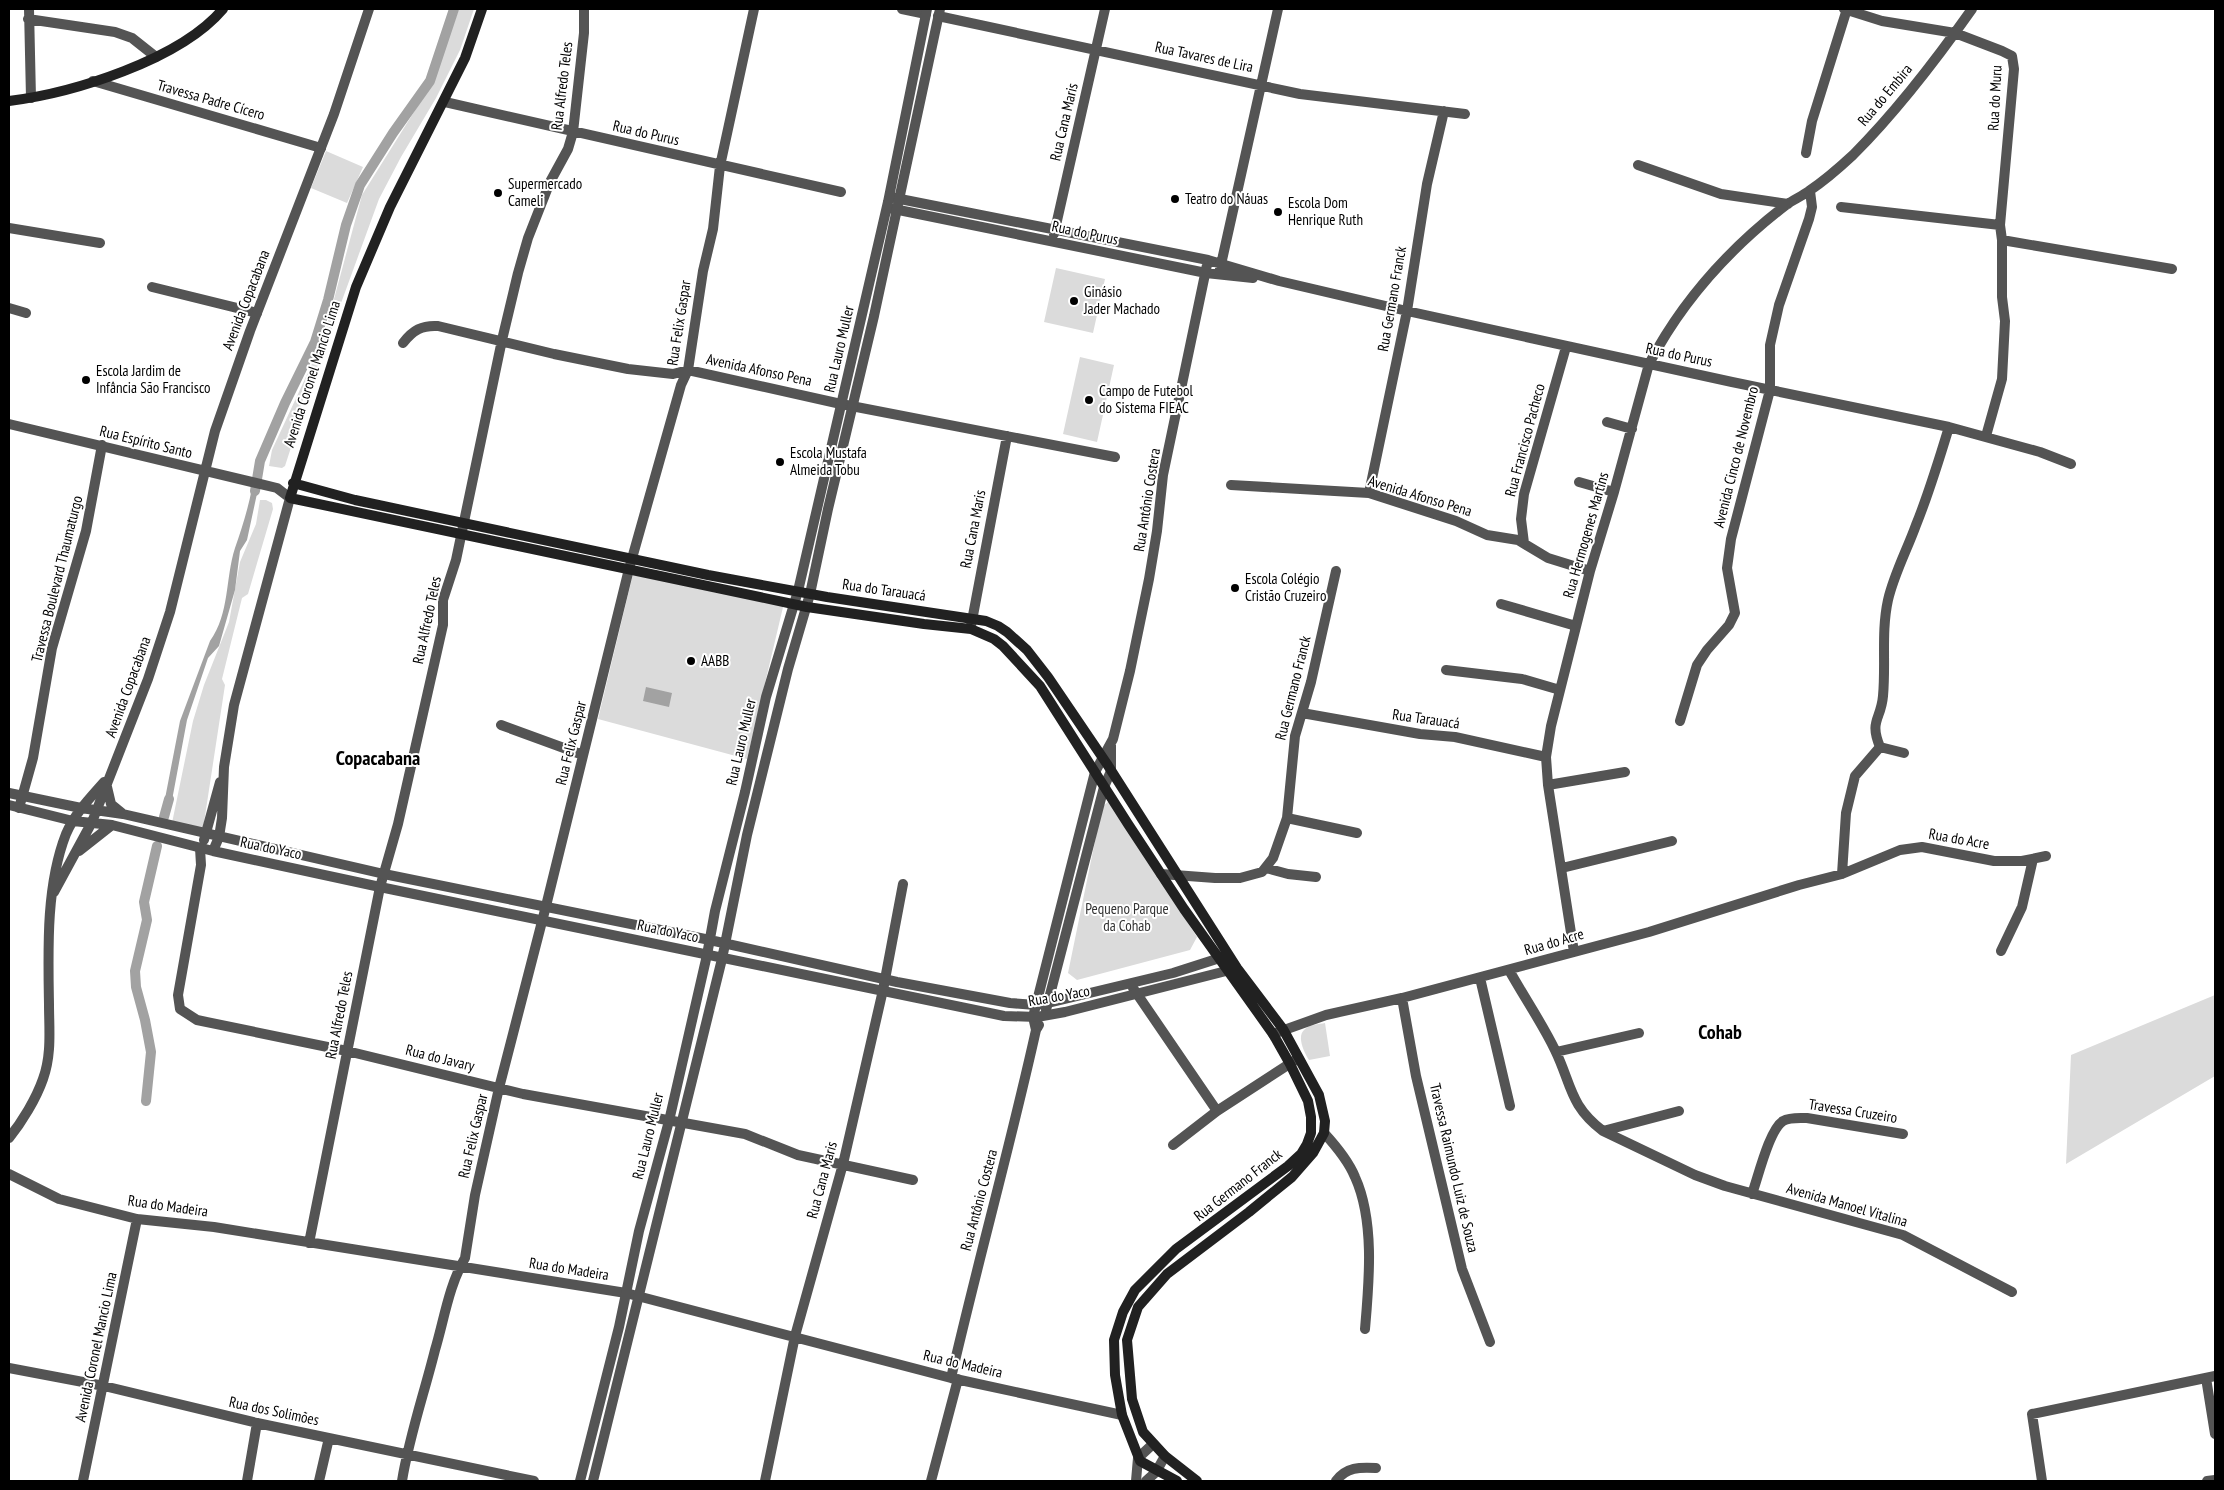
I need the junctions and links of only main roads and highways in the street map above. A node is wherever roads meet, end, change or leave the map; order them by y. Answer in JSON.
{"nodes":[{"id":1,"x":223,"y":9,"type":"edge"},
{"id":2,"x":482,"y":9,"type":"edge"},
{"id":3,"x":9,"y":101,"type":"edge"},
{"id":4,"x":293,"y":483,"type":"junction"},
{"id":5,"x":290,"y":498,"type":"joint"},
{"id":6,"x":462,"y":534,"type":"joint"},
{"id":7,"x":630,"y":564,"type":"junction"},
{"id":8,"x":864,"y":603,"type":"junction"},
{"id":9,"x":863,"y":615,"type":"junction"},
{"id":10,"x":1162,"y":874,"type":"joint"},
{"id":11,"x":1178,"y":874,"type":"joint"},
{"id":12,"x":1278,"y":1031,"type":"junction"},
{"id":13,"x":1196,"y":1236,"type":"junction"},
{"id":14,"x":1203,"y":1246,"type":"junction"},
{"id":15,"x":1177,"y":1481,"type":"edge"},
{"id":16,"x":1196,"y":1481,"type":"edge"}],
"edges":[{"from":1,"to":3,"type":"main road"},
{"from":2,"to":4,"type":"main road","name":"Avenida Coronel Mancio Lima"},
{"from":4,"to":5,"type":"main road","name":"Avenida Coronel Mancio Lima"},
{"from":4,"to":7,"type":"main road","name":"Rua do Tarauacá"},
{"from":5,"to":6,"type":"main road","name":"Rua Espírito Santo"},
{"from":6,"to":7,"type":"main road","name":"Rua do Tarauacá"},
{"from":7,"to":8,"type":"main road","name":"Rua do Tarauacá"},
{"from":7,"to":9,"type":"main road","name":"Rua do Tarauacá"},
{"from":8,"to":9,"type":"main road"},
{"from":8,"to":11,"type":"main road","name":"Rua do Tarauacá"},
{"from":9,"to":10,"type":"main road","name":"Rua do Tarauacá"},
{"from":10,"to":12,"type":"main road","name":"Rua Germano Franck"},
{"from":11,"to":12,"type":"main road","name":"Rua Germano Franck"},
{"from":12,"to":13,"type":"main road","name":"Rua Germano Franck"},
{"from":12,"to":14,"type":"main road","name":"Rua Germano Franck"},
{"from":13,"to":14,"type":"main road"},
{"from":13,"to":15,"type":"main road","name":"Rua Germano Franck"},
{"from":14,"to":16,"type":"main road","name":"Rua Germano Franck"}]}
